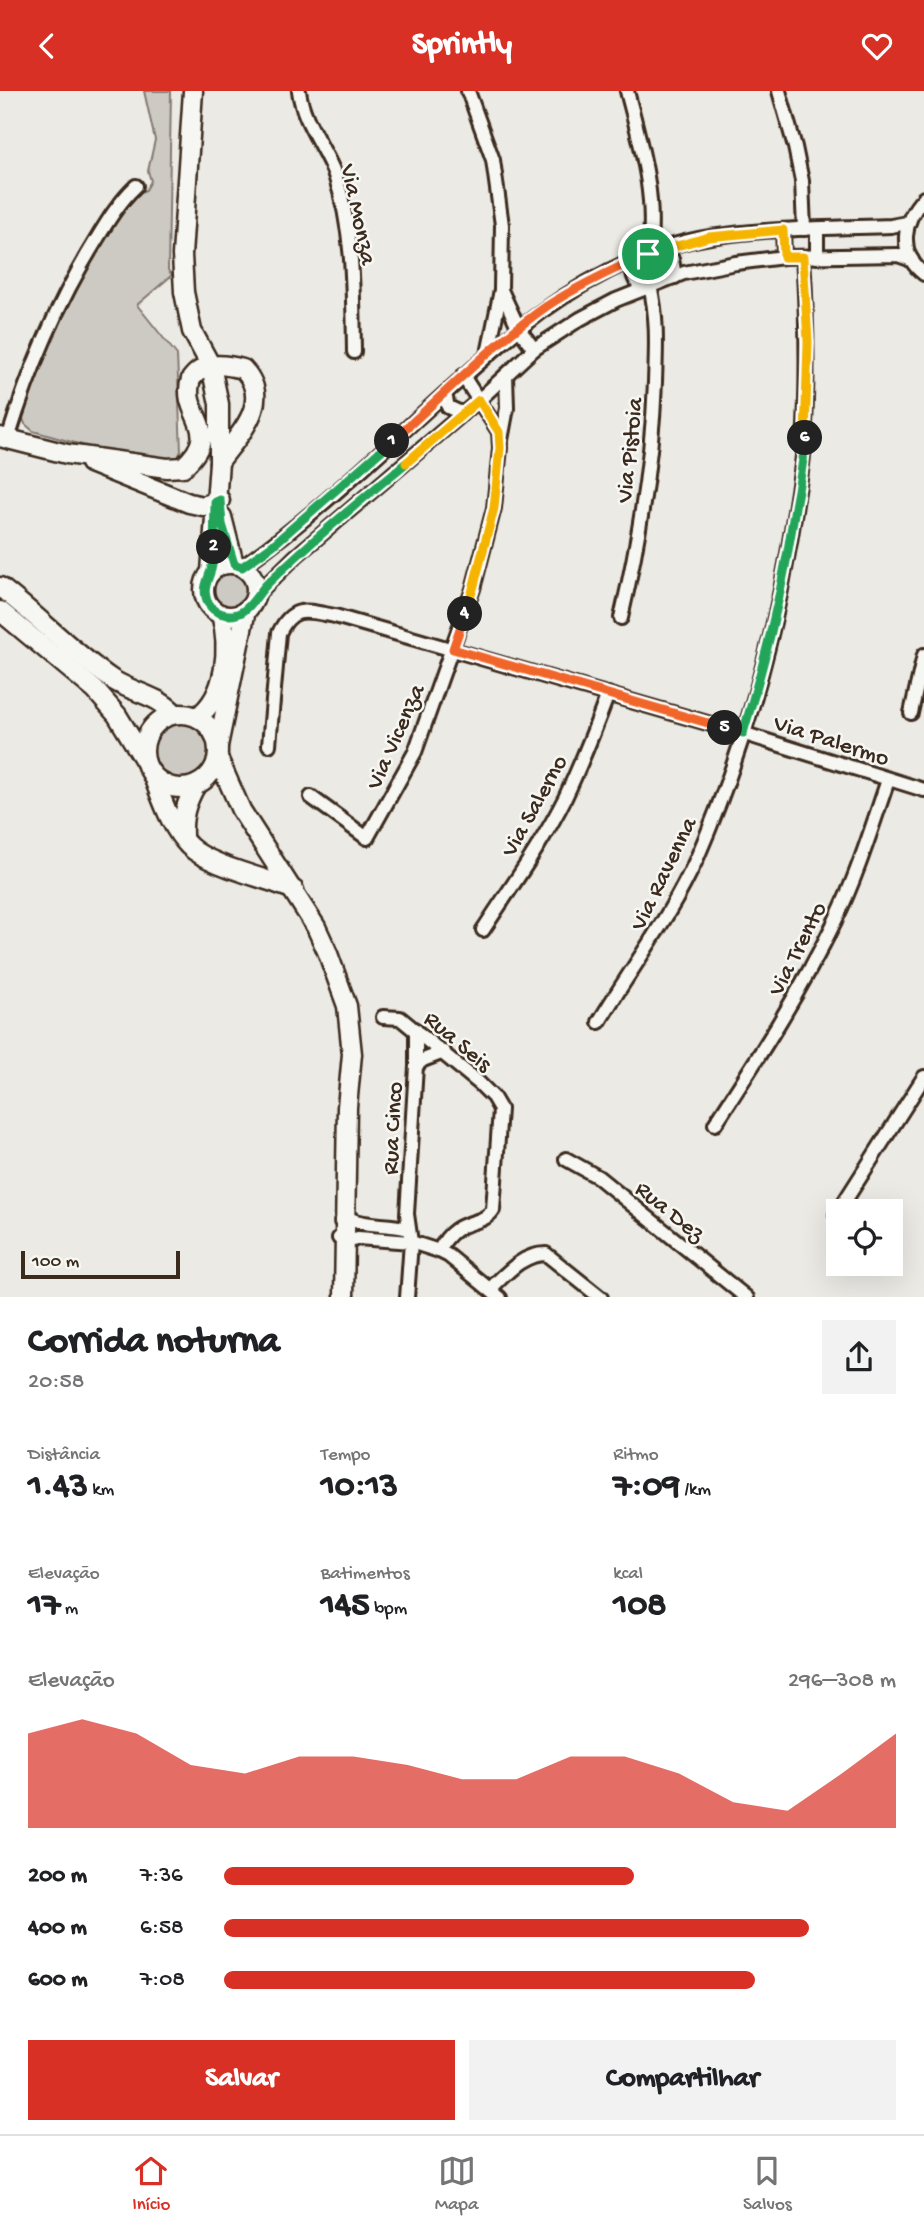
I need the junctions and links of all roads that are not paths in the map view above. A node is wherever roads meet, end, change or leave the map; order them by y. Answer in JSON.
{"nodes":[{"id":1,"x":193,"y":91,"type":"edge"},
{"id":2,"x":299,"y":91,"type":"edge"},
{"id":3,"x":468,"y":91,"type":"edge"},
{"id":4,"x":627,"y":91,"type":"edge"},
{"id":5,"x":779,"y":91,"type":"edge"},
{"id":6,"x":136,"y":186,"type":"dead end"},
{"id":7,"x":924,"y":198,"type":"edge"},
{"id":8,"x":907,"y":223,"type":"junction"},
{"id":9,"x":811,"y":229,"type":"junction"},
{"id":10,"x":783,"y":230,"type":"junction"},
{"id":11,"x":662,"y":249,"type":"junction"},
{"id":12,"x":648,"y":254,"type":"junction"},
{"id":13,"x":784,"y":257,"type":"junction"},
{"id":14,"x":810,"y":257,"type":"junction"},
{"id":15,"x":634,"y":260,"type":"junction"},
{"id":16,"x":912,"y":260,"type":"junction"},
{"id":17,"x":924,"y":274,"type":"edge"},
{"id":18,"x":675,"y":277,"type":"junction"},
{"id":19,"x":647,"y":287,"type":"junction"},
{"id":20,"x":501,"y":291,"type":"junction"},
{"id":21,"x":519,"y":329,"type":"junction"},
{"id":22,"x":534,"y":349,"type":"junction"},
{"id":23,"x":354,"y":352,"type":"dead end"},
{"id":24,"x":488,"y":354,"type":"junction"},
{"id":25,"x":211,"y":366,"type":"junction"},
{"id":26,"x":506,"y":375,"type":"junction"},
{"id":27,"x":463,"y":376,"type":"junction"},
{"id":28,"x":445,"y":394,"type":"junction"},
{"id":29,"x":479,"y":400,"type":"junction"},
{"id":30,"x":461,"y":413,"type":"junction"},
{"id":31,"x":4,"y":438,"type":"edge"},
{"id":32,"x":500,"y":448,"type":"junction"},
{"id":33,"x":67,"y":454,"type":"junction"},
{"id":34,"x":219,"y":462,"type":"junction"},
{"id":35,"x":176,"y":469,"type":"junction"},
{"id":36,"x":354,"y":476,"type":"junction"},
{"id":37,"x":338,"y":489,"type":"junction"},
{"id":38,"x":369,"y":494,"type":"junction"},
{"id":39,"x":218,"y":496,"type":"junction"},
{"id":40,"x":190,"y":503,"type":"junction"},
{"id":41,"x":353,"y":507,"type":"junction"},
{"id":42,"x":281,"y":538,"type":"junction"},
{"id":43,"x":296,"y":556,"type":"junction"},
{"id":44,"x":238,"y":565,"type":"junction"},
{"id":45,"x":211,"y":572,"type":"junction"},
{"id":46,"x":0,"y":587,"type":"edge"},
{"id":47,"x":250,"y":603,"type":"junction"},
{"id":48,"x":0,"y":611,"type":"edge"},
{"id":49,"x":221,"y":614,"type":"junction"},
{"id":50,"x":621,"y":618,"type":"dead end"},
{"id":51,"x":453,"y":649,"type":"junction"},
{"id":52,"x":924,"y":655,"type":"edge"},
{"id":53,"x":608,"y":694,"type":"junction"},
{"id":54,"x":174,"y":713,"type":"junction"},
{"id":55,"x":911,"y":713,"type":"dead end"},
{"id":56,"x":197,"y":717,"type":"junction"},
{"id":57,"x":743,"y":733,"type":"junction"},
{"id":58,"x":269,"y":745,"type":"dead end"},
{"id":59,"x":218,"y":752,"type":"junction"},
{"id":60,"x":149,"y":769,"type":"junction"},
{"id":61,"x":888,"y":780,"type":"junction"},
{"id":62,"x":196,"y":785,"type":"junction"},
{"id":63,"x":924,"y":790,"type":"edge"},
{"id":64,"x":311,"y":797,"type":"dead end"},
{"id":65,"x":184,"y":840,"type":"junction"},
{"id":66,"x":294,"y":890,"type":"junction"},
{"id":67,"x":483,"y":930,"type":"dead end"},
{"id":68,"x":383,"y":1017,"type":"dead end"},
{"id":69,"x":599,"y":1021,"type":"dead end"},
{"id":70,"x":416,"y":1030,"type":"junction"},
{"id":71,"x":444,"y":1052,"type":"junction"},
{"id":72,"x":416,"y":1066,"type":"junction"},
{"id":73,"x":924,"y":1077,"type":"edge"},
{"id":74,"x":715,"y":1124,"type":"dead end"},
{"id":75,"x":566,"y":1159,"type":"dead end"},
{"id":76,"x":845,"y":1199,"type":"edge"},
{"id":77,"x":350,"y":1231,"type":"junction"},
{"id":78,"x":409,"y":1235,"type":"junction"},
{"id":79,"x":439,"y":1251,"type":"junction"},
{"id":80,"x":495,"y":1293,"type":"edge"},
{"id":81,"x":344,"y":1297,"type":"edge"},
{"id":82,"x":407,"y":1297,"type":"edge"},
{"id":83,"x":601,"y":1297,"type":"edge"},
{"id":84,"x":747,"y":1297,"type":"edge"}],
"edges":[{"from":1,"to":25,"type":"street"},
{"from":2,"to":23,"type":"street","name":"Via Monza"},
{"from":3,"to":20,"type":"street"},
{"from":4,"to":12,"type":"street"},
{"from":5,"to":9,"type":"street","name":"Via Ravenna"},
{"from":6,"to":31,"type":"street"},
{"from":7,"to":8,"type":"street"},
{"from":8,"to":9,"type":"street"},
{"from":8,"to":16,"type":"street"},
{"from":9,"to":10,"type":"street"},
{"from":9,"to":14,"type":"street","name":"Via Ravenna"},
{"from":10,"to":11,"type":"street"},
{"from":10,"to":13,"type":"street"},
{"from":11,"to":12,"type":"street"},
{"from":11,"to":18,"type":"street"},
{"from":12,"to":15,"type":"street"},
{"from":13,"to":14,"type":"street"},
{"from":13,"to":18,"type":"street"},
{"from":14,"to":16,"type":"street"},
{"from":14,"to":57,"type":"street","name":"Via Ravenna"},
{"from":15,"to":19,"type":"street"},
{"from":15,"to":21,"type":"street"},
{"from":16,"to":17,"type":"street"},
{"from":18,"to":19,"type":"street"},
{"from":19,"to":22,"type":"street"},
{"from":19,"to":50,"type":"street","name":"Via Pistoia"},
{"from":20,"to":21,"type":"street"},
{"from":20,"to":24,"type":"street"},
{"from":21,"to":22,"type":"street"},
{"from":21,"to":24,"type":"street"},
{"from":22,"to":26,"type":"street"},
{"from":24,"to":27,"type":"street"},
{"from":25,"to":34,"type":"street"},
{"from":25,"to":34,"type":"street"},
{"from":25,"to":35,"type":"street"},
{"from":26,"to":29,"type":"street"},
{"from":26,"to":32,"type":"street","name":"Via Vicenza"},
{"from":27,"to":28,"type":"street"},
{"from":27,"to":29,"type":"street"},
{"from":28,"to":30,"type":"street"},
{"from":28,"to":36,"type":"street"},
{"from":29,"to":30,"type":"street"},
{"from":29,"to":32,"type":"street"},
{"from":30,"to":38,"type":"street"},
{"from":31,"to":33,"type":"street"},
{"from":32,"to":51,"type":"street","name":"Via Vicenza"},
{"from":33,"to":35,"type":"street"},
{"from":33,"to":40,"type":"street"},
{"from":34,"to":39,"type":"street"},
{"from":35,"to":40,"type":"street"},
{"from":36,"to":37,"type":"street"},
{"from":36,"to":38,"type":"street"},
{"from":37,"to":41,"type":"street"},
{"from":37,"to":42,"type":"street"},
{"from":38,"to":41,"type":"street"},
{"from":39,"to":40,"type":"street"},
{"from":39,"to":44,"type":"street"},
{"from":39,"to":45,"type":"street"},
{"from":41,"to":43,"type":"street"},
{"from":42,"to":43,"type":"street"},
{"from":42,"to":44,"type":"street"},
{"from":43,"to":47,"type":"street"},
{"from":44,"to":45,"type":"street"},
{"from":44,"to":47,"type":"street"},
{"from":45,"to":49,"type":"street"},
{"from":46,"to":54,"type":"street"},
{"from":47,"to":49,"type":"street"},
{"from":47,"to":59,"type":"street"},
{"from":48,"to":60,"type":"street"},
{"from":49,"to":56,"type":"street"},
{"from":51,"to":53,"type":"street","name":"Via Palermo"},
{"from":51,"to":58,"type":"street","name":"Via Palermo"},
{"from":51,"to":64,"type":"street","name":"Via Vicenza"},
{"from":52,"to":55,"type":"street"},
{"from":53,"to":57,"type":"street","name":"Via Palermo"},
{"from":53,"to":67,"type":"street","name":"Via Salerno"},
{"from":54,"to":56,"type":"street"},
{"from":54,"to":60,"type":"street"},
{"from":56,"to":59,"type":"street"},
{"from":57,"to":61,"type":"street","name":"Via Palermo"},
{"from":57,"to":69,"type":"street","name":"Via Ravenna"},
{"from":59,"to":62,"type":"street"},
{"from":59,"to":66,"type":"street"},
{"from":60,"to":62,"type":"street"},
{"from":60,"to":65,"type":"street"},
{"from":61,"to":63,"type":"street","name":"Via Palermo"},
{"from":61,"to":74,"type":"street","name":"Via Trento"},
{"from":62,"to":65,"type":"street"},
{"from":65,"to":66,"type":"street"},
{"from":66,"to":77,"type":"street"},
{"from":68,"to":70,"type":"street","name":"Rua Seis"},
{"from":70,"to":71,"type":"street","name":"Rua Seis"},
{"from":70,"to":72,"type":"street","name":"Rua Cinco"},
{"from":71,"to":72,"type":"street"},
{"from":71,"to":79,"type":"street","name":"Rua Seis"},
{"from":72,"to":78,"type":"street","name":"Rua Cinco"},
{"from":73,"to":76,"type":"street"},
{"from":75,"to":84,"type":"street","name":"Rua Dez"},
{"from":77,"to":78,"type":"street"},
{"from":77,"to":81,"type":"street"},
{"from":78,"to":79,"type":"street"},
{"from":78,"to":82,"type":"street","name":"Rua Cinco"},
{"from":79,"to":80,"type":"street"},
{"from":80,"to":83,"type":"street"}]}
